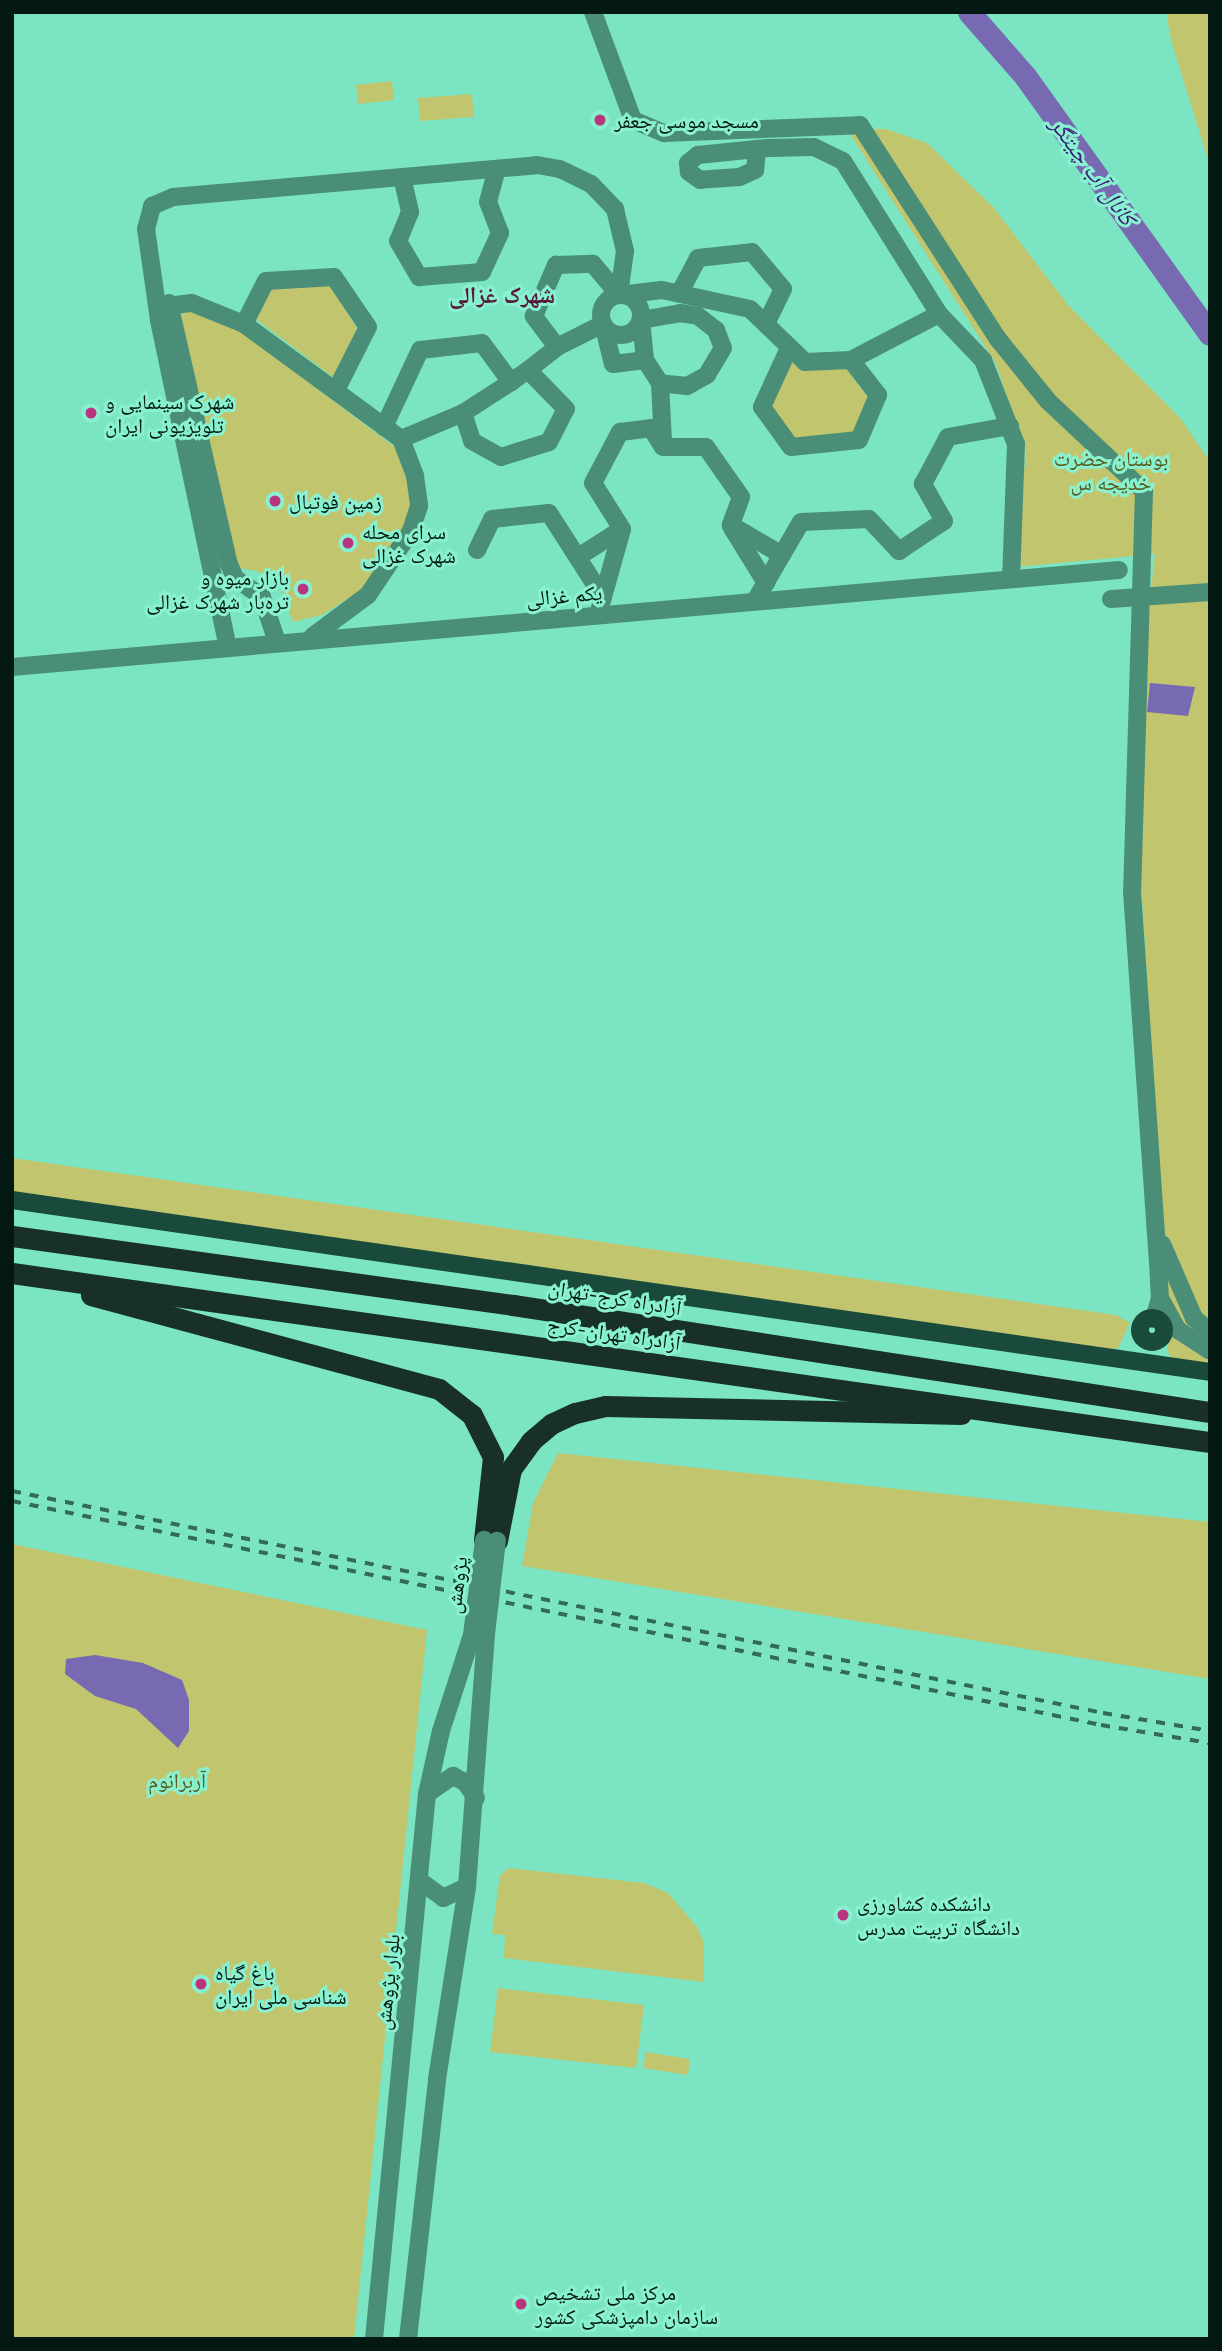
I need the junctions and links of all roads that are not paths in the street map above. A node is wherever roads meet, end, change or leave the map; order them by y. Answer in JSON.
{"nodes":[{"id":1,"x":593,"y":12,"type":"edge"},
{"id":2,"x":757,"y":149,"type":"dead end"},
{"id":3,"x":496,"y":169,"type":"junction"},
{"id":4,"x":402,"y":177,"type":"junction"},
{"id":5,"x":662,"y":290,"type":"junction"},
{"id":6,"x":680,"y":292,"type":"junction"},
{"id":7,"x":620,"y":295,"type":"junction"},
{"id":8,"x":939,"y":314,"type":"junction"},
{"id":9,"x":165,"y":315,"type":"junction"},
{"id":10,"x":641,"y":320,"type":"junction"},
{"id":11,"x":767,"y":321,"type":"junction"},
{"id":12,"x":244,"y":324,"type":"junction"},
{"id":13,"x":603,"y":324,"type":"junction"},
{"id":14,"x":557,"y":347,"type":"junction"},
{"id":15,"x":789,"y":348,"type":"junction"},
{"id":16,"x":645,"y":360,"type":"junction"},
{"id":17,"x":851,"y":360,"type":"junction"},
{"id":18,"x":527,"y":370,"type":"junction"},
{"id":19,"x":510,"y":382,"type":"junction"},
{"id":20,"x":660,"y":383,"type":"junction"},
{"id":21,"x":335,"y":390,"type":"junction"},
{"id":22,"x":463,"y":413,"type":"junction"},
{"id":23,"x":1010,"y":426,"type":"junction"},
{"id":24,"x":384,"y":427,"type":"junction"},
{"id":25,"x":401,"y":439,"type":"junction"},
{"id":26,"x":663,"y":447,"type":"junction"},
{"id":27,"x":210,"y":517,"type":"junction"},
{"id":28,"x":731,"y":526,"type":"junction"},
{"id":29,"x":622,"y":529,"type":"junction"},
{"id":30,"x":477,"y":550,"type":"dead end"},
{"id":31,"x":782,"y":555,"type":"junction"},
{"id":32,"x":578,"y":557,"type":"junction"},
{"id":33,"x":1119,"y":570,"type":"dead end"},
{"id":34,"x":1011,"y":579,"type":"junction"},
{"id":35,"x":766,"y":583,"type":"junction"},
{"id":36,"x":251,"y":587,"type":"junction"},
{"id":37,"x":1210,"y":592,"type":"edge"},
{"id":38,"x":603,"y":597,"type":"junction"},
{"id":39,"x":1143,"y":597,"type":"junction"},
{"id":40,"x":1111,"y":599,"type":"dead end"},
{"id":41,"x":755,"y":601,"type":"junction"},
{"id":42,"x":220,"y":603,"type":"junction"},
{"id":43,"x":598,"y":615,"type":"junction"},
{"id":44,"x":311,"y":638,"type":"junction"},
{"id":45,"x":277,"y":642,"type":"junction"},
{"id":46,"x":228,"y":648,"type":"junction"},
{"id":47,"x":12,"y":667,"type":"edge"},
{"id":48,"x":12,"y":1200,"type":"edge"},
{"id":49,"x":1156,"y":1228,"type":"junction"},
{"id":50,"x":12,"y":1236,"type":"edge"},
{"id":51,"x":15,"y":1274,"type":"edge"},
{"id":52,"x":1160,"y":1298,"type":"junction"},
{"id":53,"x":1154,"y":1319,"type":"joint"},
{"id":54,"x":1210,"y":1332,"type":"edge"},
{"id":55,"x":1150,"y":1341,"type":"junction"},
{"id":56,"x":1210,"y":1351,"type":"edge"},
{"id":57,"x":1131,"y":1361,"type":"junction"},
{"id":58,"x":1168,"y":1367,"type":"junction"},
{"id":59,"x":1210,"y":1372,"type":"edge"},
{"id":60,"x":994,"y":1410,"type":"junction"},
{"id":61,"x":1210,"y":1412,"type":"edge"},
{"id":62,"x":1210,"y":1442,"type":"edge"},
{"id":63,"x":491,"y":1540,"type":"junction"},
{"id":64,"x":480,"y":1635,"type":"junction"},
{"id":65,"x":427,"y":1794,"type":"junction"},
{"id":66,"x":475,"y":1798,"type":"junction"},
{"id":67,"x":420,"y":1881,"type":"junction"},
{"id":68,"x":467,"y":1887,"type":"junction"},
{"id":69,"x":374,"y":2339,"type":"edge"},
{"id":70,"x":408,"y":2339,"type":"edge"}],
"edges":[{"from":1,"to":39,"type":"street"},
{"from":2,"to":8,"type":"street"},
{"from":3,"to":4,"type":"street"},
{"from":3,"to":4,"type":"street"},
{"from":3,"to":7,"type":"street"},
{"from":4,"to":9,"type":"street"},
{"from":5,"to":6,"type":"street"},
{"from":5,"to":7,"type":"street"},
{"from":5,"to":10,"type":"street"},
{"from":6,"to":11,"type":"street"},
{"from":6,"to":11,"type":"street"},
{"from":7,"to":10,"type":"street"},
{"from":7,"to":13,"type":"street"},
{"from":7,"to":14,"type":"street"},
{"from":8,"to":17,"type":"street"},
{"from":8,"to":23,"type":"street"},
{"from":9,"to":12,"type":"street"},
{"from":9,"to":27,"type":"street"},
{"from":10,"to":13,"type":"street"},
{"from":10,"to":16,"type":"street"},
{"from":10,"to":20,"type":"street"},
{"from":11,"to":15,"type":"street"},
{"from":12,"to":21,"type":"street"},
{"from":12,"to":21,"type":"street"},
{"from":13,"to":14,"type":"street"},
{"from":13,"to":16,"type":"street"},
{"from":14,"to":18,"type":"street"},
{"from":15,"to":17,"type":"street"},
{"from":15,"to":17,"type":"street"},
{"from":16,"to":20,"type":"street"},
{"from":18,"to":19,"type":"street"},
{"from":18,"to":22,"type":"street"},
{"from":19,"to":22,"type":"street"},
{"from":19,"to":24,"type":"street"},
{"from":20,"to":26,"type":"street"},
{"from":21,"to":24,"type":"street"},
{"from":22,"to":25,"type":"street"},
{"from":23,"to":31,"type":"street"},
{"from":23,"to":34,"type":"street"},
{"from":24,"to":25,"type":"street"},
{"from":25,"to":44,"type":"street"},
{"from":26,"to":28,"type":"street"},
{"from":26,"to":29,"type":"street"},
{"from":27,"to":36,"type":"street"},
{"from":27,"to":42,"type":"street"},
{"from":28,"to":31,"type":"street"},
{"from":28,"to":35,"type":"street"},
{"from":29,"to":32,"type":"street"},
{"from":29,"to":38,"type":"street"},
{"from":30,"to":32,"type":"street"},
{"from":31,"to":35,"type":"street"},
{"from":32,"to":38,"type":"street"},
{"from":33,"to":34,"type":"street","name":"یکم غزالی"},
{"from":34,"to":41,"type":"street","name":"یکم غزالی"},
{"from":35,"to":41,"type":"street"},
{"from":36,"to":42,"type":"street"},
{"from":36,"to":45,"type":"street"},
{"from":37,"to":39,"type":"street"},
{"from":38,"to":43,"type":"street"},
{"from":39,"to":40,"type":"street"},
{"from":39,"to":49,"type":"street"},
{"from":41,"to":43,"type":"street","name":"یکم غزالی"},
{"from":42,"to":46,"type":"street"},
{"from":43,"to":44,"type":"street","name":"یکم غزالی"},
{"from":44,"to":45,"type":"street","name":"یکم غزالی"},
{"from":45,"to":46,"type":"street","name":"یکم غزالی"},
{"from":46,"to":47,"type":"street","name":"یکم غزالی"},
{"from":48,"to":57,"type":"main road"},
{"from":49,"to":52,"type":"street"},
{"from":49,"to":54,"type":"street"},
{"from":50,"to":61,"type":"highway","name":"آزادراه کرج-تهران"},
{"from":51,"to":60,"type":"highway","name":"آزادراه تهران-کرج"},
{"from":51,"to":63,"type":"highway"},
{"from":52,"to":53,"type":"street"},
{"from":52,"to":56,"type":"street"},
{"from":53,"to":55,"type":"main road"},
{"from":55,"to":57,"type":"main road"},
{"from":55,"to":58,"type":"main road"},
{"from":57,"to":58,"type":"main road"},
{"from":58,"to":59,"type":"main road"},
{"from":60,"to":62,"type":"highway","name":"آزادراه تهران-کرج"},
{"from":60,"to":63,"type":"highway"},
{"from":63,"to":64,"type":"street","name":"پژوهش","bridge":true},
{"from":64,"to":65,"type":"street","name":"بلوار پژوهش"},
{"from":64,"to":66,"type":"street"},
{"from":65,"to":66,"type":"street"},
{"from":65,"to":67,"type":"street","name":"بلوار پژوهش"},
{"from":66,"to":68,"type":"street"},
{"from":67,"to":68,"type":"street"},
{"from":67,"to":69,"type":"street","name":"بلوار پژوهش"},
{"from":68,"to":70,"type":"street"}]}
